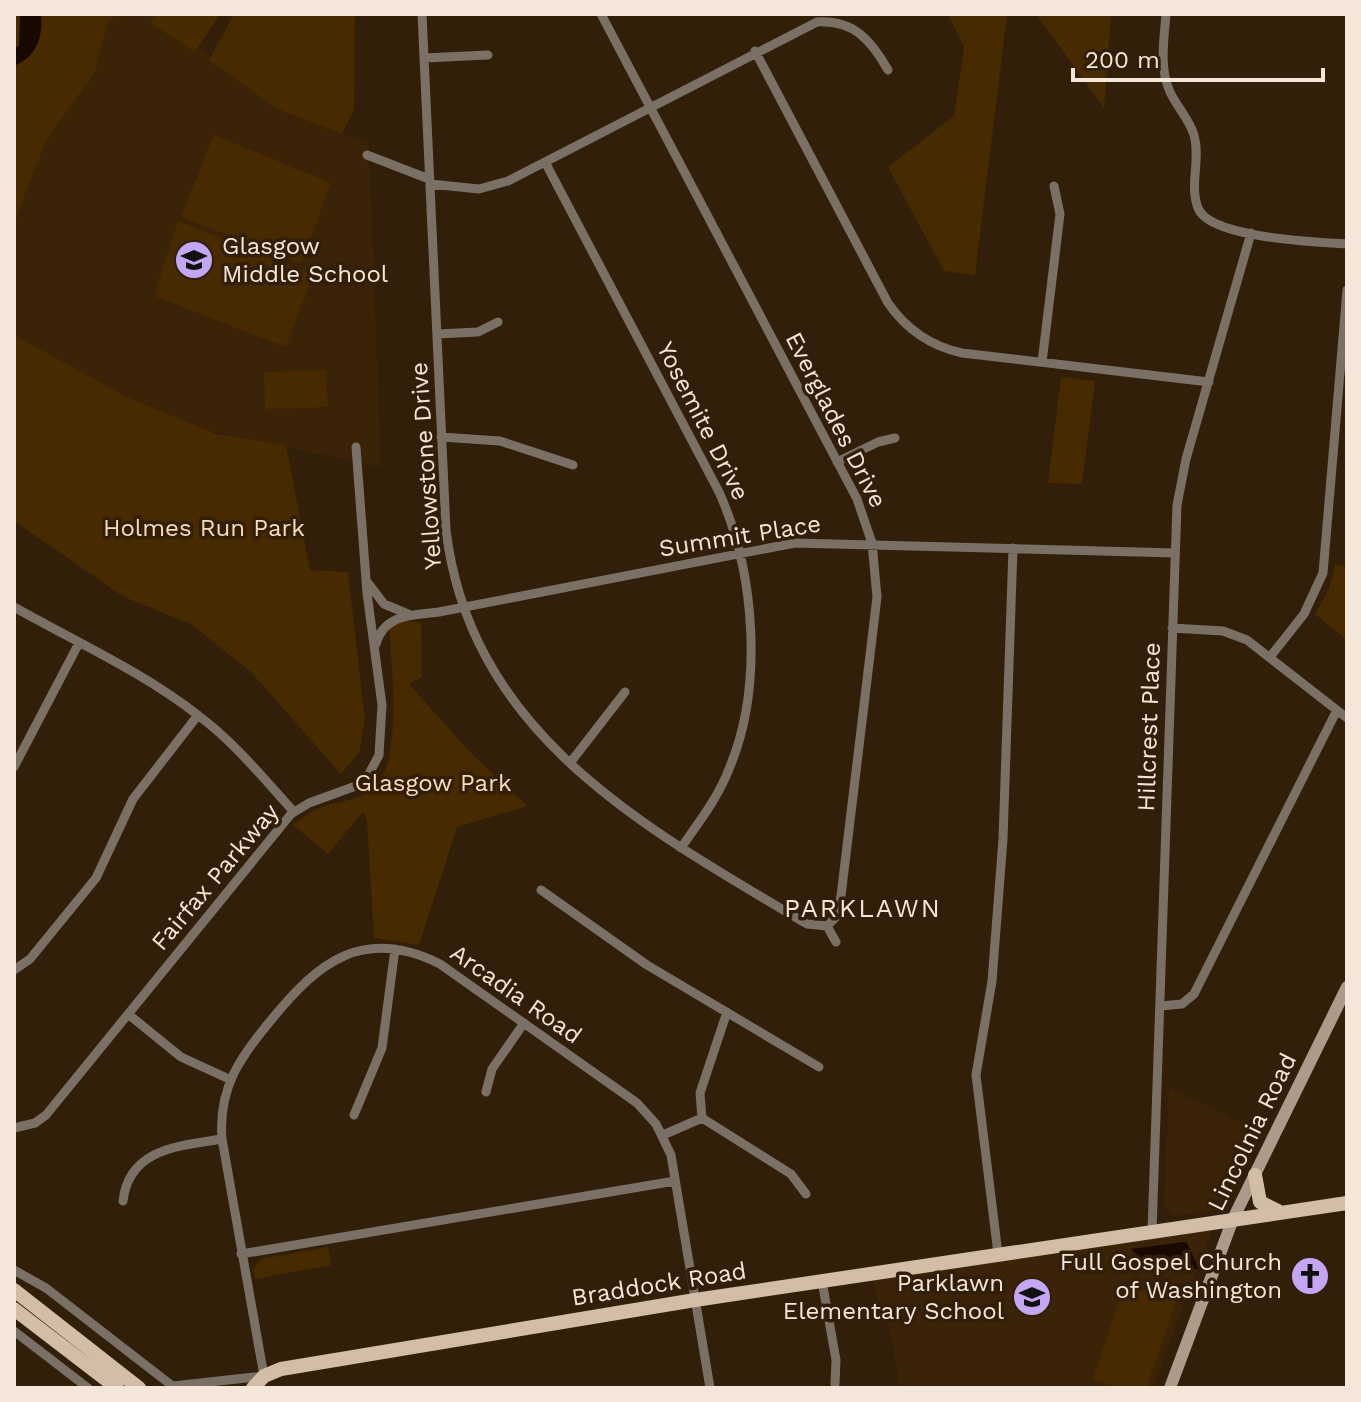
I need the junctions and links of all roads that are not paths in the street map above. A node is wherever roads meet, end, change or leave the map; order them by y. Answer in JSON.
{"nodes":[{"id":1,"x":422,"y":14,"type":"edge"},
{"id":2,"x":601,"y":14,"type":"edge"},
{"id":3,"x":1166,"y":14,"type":"edge"},
{"id":4,"x":755,"y":51,"type":"junction"},
{"id":5,"x":488,"y":55,"type":"dead end"},
{"id":6,"x":424,"y":58,"type":"junction"},
{"id":7,"x":888,"y":70,"type":"dead end"},
{"id":8,"x":650,"y":106,"type":"junction"},
{"id":9,"x":367,"y":155,"type":"dead end"},
{"id":10,"x":545,"y":162,"type":"junction"},
{"id":11,"x":430,"y":182,"type":"junction"},
{"id":12,"x":1054,"y":186,"type":"dead end"},
{"id":13,"x":1251,"y":233,"type":"junction"},
{"id":14,"x":1347,"y":244,"type":"edge"},
{"id":15,"x":1347,"y":290,"type":"edge"},
{"id":16,"x":498,"y":322,"type":"dead end"},
{"id":17,"x":437,"y":334,"type":"junction"},
{"id":18,"x":1042,"y":362,"type":"junction"},
{"id":19,"x":1209,"y":382,"type":"junction"},
{"id":20,"x":441,"y":437,"type":"junction"},
{"id":21,"x":895,"y":438,"type":"dead end"},
{"id":22,"x":356,"y":447,"type":"dead end"},
{"id":23,"x":837,"y":462,"type":"junction"},
{"id":24,"x":573,"y":465,"type":"dead end"},
{"id":25,"x":872,"y":543,"type":"junction"},
{"id":26,"x":1013,"y":548,"type":"junction"},
{"id":27,"x":741,"y":553,"type":"junction"},
{"id":28,"x":1175,"y":553,"type":"junction"},
{"id":29,"x":365,"y":572,"type":"junction"},
{"id":30,"x":14,"y":607,"type":"edge"},
{"id":31,"x":462,"y":608,"type":"junction"},
{"id":32,"x":412,"y":615,"type":"junction"},
{"id":33,"x":1172,"y":628,"type":"junction"},
{"id":34,"x":79,"y":643,"type":"junction"},
{"id":35,"x":374,"y":653,"type":"junction"},
{"id":36,"x":1270,"y":657,"type":"junction"},
{"id":37,"x":625,"y":692,"type":"dead end"},
{"id":38,"x":1337,"y":710,"type":"junction"},
{"id":39,"x":198,"y":715,"type":"junction"},
{"id":40,"x":1347,"y":718,"type":"edge"},
{"id":41,"x":570,"y":763,"type":"junction"},
{"id":42,"x":14,"y":767,"type":"edge"},
{"id":43,"x":294,"y":812,"type":"junction"},
{"id":44,"x":681,"y":848,"type":"junction"},
{"id":45,"x":541,"y":890,"type":"dead end"},
{"id":46,"x":827,"y":926,"type":"junction"},
{"id":47,"x":836,"y":942,"type":"dead end"},
{"id":48,"x":395,"y":949,"type":"junction"},
{"id":49,"x":14,"y":970,"type":"edge"},
{"id":50,"x":1347,"y":987,"type":"edge"},
{"id":51,"x":1160,"y":1006,"type":"junction"},
{"id":52,"x":727,"y":1012,"type":"junction"},
{"id":53,"x":128,"y":1014,"type":"junction"},
{"id":54,"x":524,"y":1023,"type":"junction"},
{"id":55,"x":819,"y":1067,"type":"dead end"},
{"id":56,"x":229,"y":1079,"type":"junction"},
{"id":57,"x":486,"y":1092,"type":"dead end"},
{"id":58,"x":354,"y":1115,"type":"dead end"},
{"id":59,"x":702,"y":1118,"type":"junction"},
{"id":60,"x":14,"y":1128,"type":"edge"},
{"id":61,"x":663,"y":1135,"type":"junction"},
{"id":62,"x":222,"y":1139,"type":"junction"},
{"id":63,"x":1255,"y":1175,"type":"junction"},
{"id":64,"x":675,"y":1181,"type":"junction"},
{"id":65,"x":806,"y":1194,"type":"dead end"},
{"id":66,"x":123,"y":1201,"type":"dead end"},
{"id":67,"x":1347,"y":1203,"type":"edge"},
{"id":68,"x":1290,"y":1212,"type":"junction"},
{"id":69,"x":1233,"y":1219,"type":"junction"},
{"id":70,"x":1152,"y":1231,"type":"junction"},
{"id":71,"x":241,"y":1254,"type":"junction"},
{"id":72,"x":998,"y":1254,"type":"junction"},
{"id":73,"x":14,"y":1270,"type":"edge"},
{"id":74,"x":822,"y":1281,"type":"junction"},
{"id":75,"x":14,"y":1290,"type":"edge"},
{"id":76,"x":695,"y":1300,"type":"junction"},
{"id":77,"x":14,"y":1309,"type":"edge"},
{"id":78,"x":14,"y":1331,"type":"edge"},
{"id":79,"x":264,"y":1376,"type":"junction"},
{"id":80,"x":835,"y":1384,"type":"dead end"},
{"id":81,"x":174,"y":1387,"type":"edge"},
{"id":82,"x":88,"y":1388,"type":"edge"},
{"id":83,"x":117,"y":1388,"type":"edge"},
{"id":84,"x":139,"y":1388,"type":"edge"},
{"id":85,"x":253,"y":1388,"type":"edge"},
{"id":86,"x":710,"y":1388,"type":"edge"},
{"id":87,"x":1170,"y":1388,"type":"edge"}],
"edges":[{"from":1,"to":6,"type":"street","name":"Yellowstone Drive"},
{"from":2,"to":8,"type":"street","name":"Everglades Drive"},
{"from":3,"to":13,"type":"street"},
{"from":4,"to":7,"type":"street"},
{"from":4,"to":8,"type":"street"},
{"from":4,"to":18,"type":"street"},
{"from":5,"to":6,"type":"street"},
{"from":6,"to":11,"type":"street","name":"Yellowstone Drive"},
{"from":8,"to":10,"type":"street"},
{"from":8,"to":23,"type":"street","name":"Everglades Drive"},
{"from":9,"to":11,"type":"street"},
{"from":10,"to":11,"type":"street"},
{"from":10,"to":27,"type":"street","name":"Yosemite Drive"},
{"from":11,"to":17,"type":"street","name":"Yellowstone Drive"},
{"from":12,"to":18,"type":"street"},
{"from":13,"to":14,"type":"street"},
{"from":13,"to":19,"type":"street","name":"Hillcrest Place"},
{"from":15,"to":36,"type":"street"},
{"from":16,"to":17,"type":"street"},
{"from":17,"to":20,"type":"street","name":"Yellowstone Drive"},
{"from":18,"to":19,"type":"street"},
{"from":19,"to":28,"type":"street","name":"Hillcrest Place"},
{"from":20,"to":24,"type":"street"},
{"from":20,"to":31,"type":"street","name":"Yellowstone Drive"},
{"from":21,"to":23,"type":"street"},
{"from":22,"to":29,"type":"street","name":"Fairfax Parkway"},
{"from":23,"to":25,"type":"street","name":"Everglades Drive"},
{"from":25,"to":26,"type":"street","name":"Summit Place"},
{"from":25,"to":27,"type":"street","name":"Summit Place"},
{"from":25,"to":46,"type":"street","name":"Everglades Drive"},
{"from":26,"to":28,"type":"street","name":"Summit Place"},
{"from":26,"to":72,"type":"street"},
{"from":27,"to":31,"type":"street","name":"Summit Place"},
{"from":27,"to":44,"type":"street","name":"Yosemite Drive"},
{"from":28,"to":33,"type":"street","name":"Hillcrest Place"},
{"from":29,"to":32,"type":"street"},
{"from":29,"to":35,"type":"street","name":"Fairfax Parkway"},
{"from":30,"to":34,"type":"street"},
{"from":31,"to":32,"type":"street","name":"Summit Place"},
{"from":31,"to":41,"type":"street","name":"Yellowstone Drive"},
{"from":32,"to":35,"type":"street","name":"Summit Place"},
{"from":33,"to":36,"type":"street"},
{"from":33,"to":51,"type":"street","name":"Hillcrest Place"},
{"from":34,"to":39,"type":"street"},
{"from":34,"to":42,"type":"street"},
{"from":35,"to":43,"type":"street","name":"Fairfax Parkway"},
{"from":36,"to":38,"type":"street"},
{"from":37,"to":41,"type":"street"},
{"from":38,"to":40,"type":"street"},
{"from":38,"to":51,"type":"street"},
{"from":39,"to":43,"type":"street"},
{"from":39,"to":49,"type":"street"},
{"from":41,"to":44,"type":"street","name":"Yellowstone Drive"},
{"from":43,"to":53,"type":"street","name":"Fairfax Parkway"},
{"from":44,"to":46,"type":"street","name":"Yellowstone Drive"},
{"from":45,"to":52,"type":"street"},
{"from":46,"to":47,"type":"street"},
{"from":48,"to":54,"type":"street","name":"Arcadia Road"},
{"from":48,"to":56,"type":"street","name":"Arcadia Road"},
{"from":48,"to":58,"type":"street"},
{"from":50,"to":63,"type":"main road","name":"Lincolnia Road"},
{"from":51,"to":70,"type":"street","name":"Hillcrest Place"},
{"from":52,"to":55,"type":"street"},
{"from":52,"to":59,"type":"street"},
{"from":53,"to":56,"type":"street"},
{"from":53,"to":60,"type":"street","name":"Fairfax Parkway"},
{"from":54,"to":57,"type":"street"},
{"from":54,"to":61,"type":"street","name":"Arcadia Road"},
{"from":56,"to":62,"type":"street","name":"Arcadia Road"},
{"from":59,"to":61,"type":"street"},
{"from":59,"to":65,"type":"street"},
{"from":61,"to":64,"type":"street","name":"Arcadia Road"},
{"from":62,"to":66,"type":"street"},
{"from":62,"to":71,"type":"street","name":"Arcadia Road"},
{"from":63,"to":68,"type":"main road"},
{"from":63,"to":69,"type":"main road","name":"Lincolnia Road"},
{"from":64,"to":71,"type":"street"},
{"from":64,"to":76,"type":"street","name":"Arcadia Road"},
{"from":67,"to":68,"type":"main road","name":"Braddock Road"},
{"from":68,"to":69,"type":"main road","name":"Braddock Road"},
{"from":69,"to":70,"type":"main road","name":"Braddock Road"},
{"from":69,"to":87,"type":"main road","name":"Lincolnia Road"},
{"from":70,"to":72,"type":"main road","name":"Braddock Road"},
{"from":71,"to":79,"type":"street","name":"Arcadia Road"},
{"from":72,"to":74,"type":"main road","name":"Braddock Road"},
{"from":73,"to":81,"type":"street"},
{"from":74,"to":76,"type":"main road","name":"Braddock Road"},
{"from":74,"to":80,"type":"street"},
{"from":75,"to":84,"type":"main road"},
{"from":76,"to":79,"type":"main road","name":"Braddock Road"},
{"from":76,"to":86,"type":"street","name":"Arcadia Road"},
{"from":77,"to":83,"type":"main road"},
{"from":78,"to":82,"type":"street"},
{"from":79,"to":81,"type":"street","name":"Braddock Road"},
{"from":79,"to":85,"type":"main road"}]}
